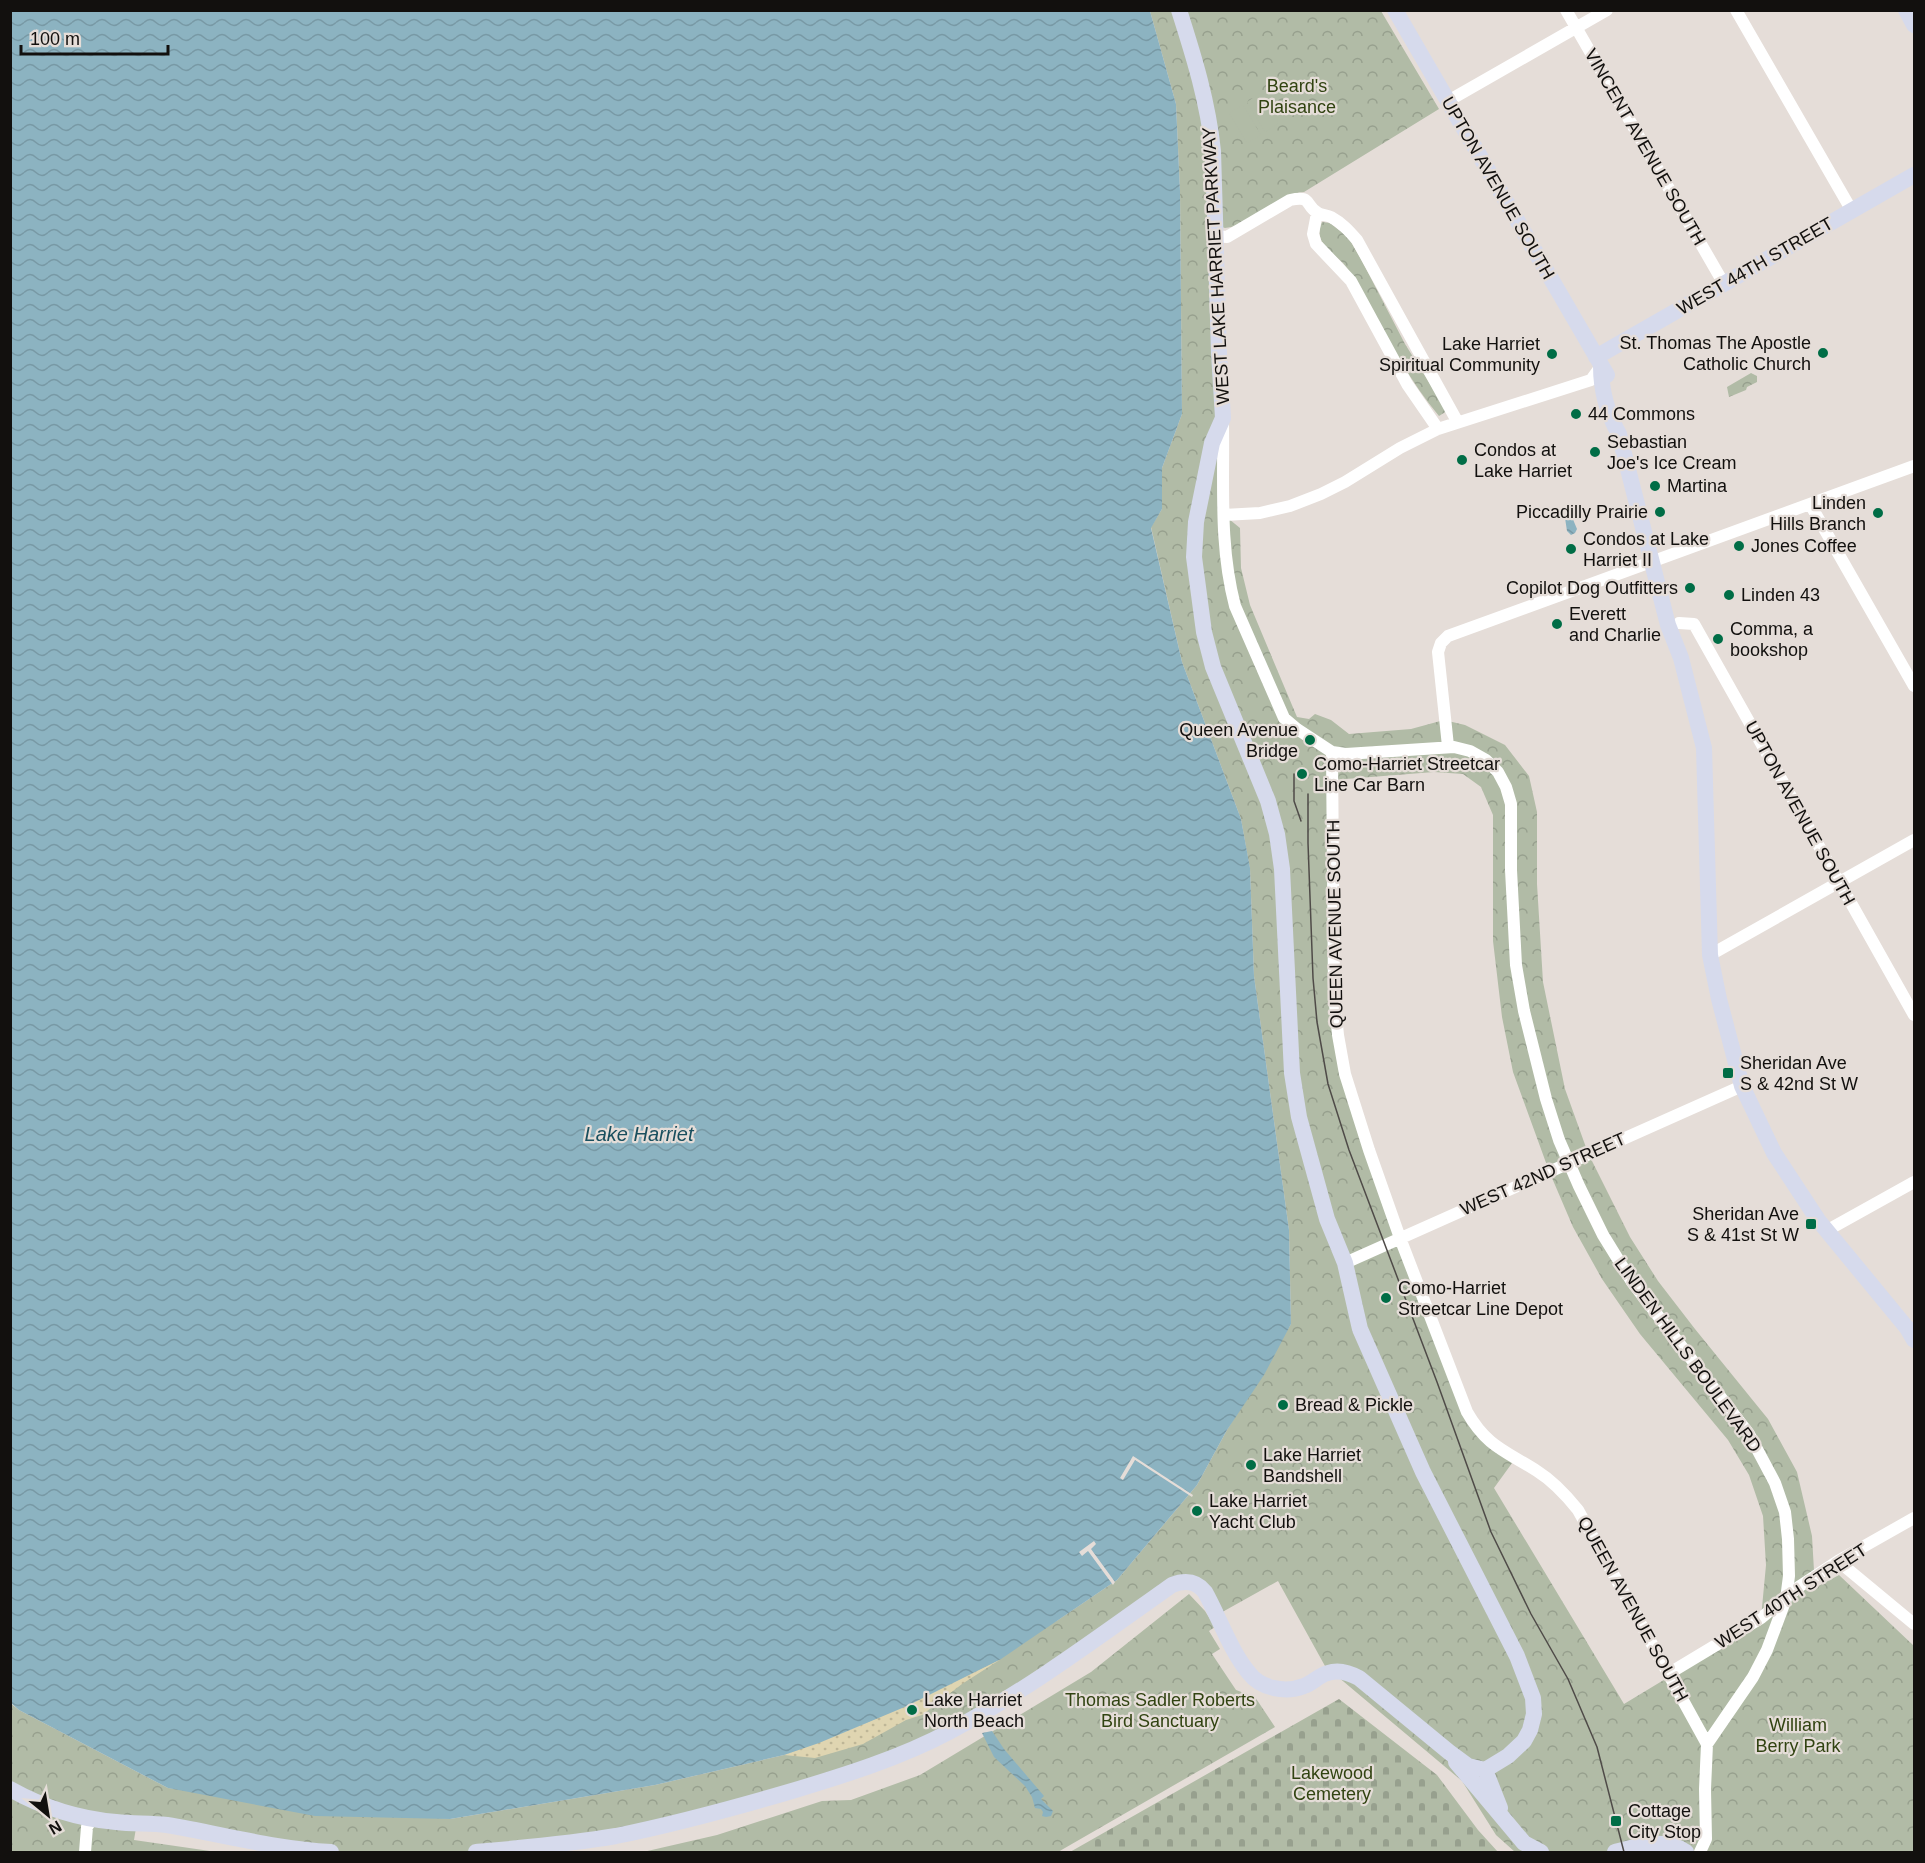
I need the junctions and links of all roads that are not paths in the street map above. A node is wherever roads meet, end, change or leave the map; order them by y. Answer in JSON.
{"nodes":[{"id":1,"x":1179,"y":10,"type":"edge"},
{"id":2,"x":1395,"y":10,"type":"edge"},
{"id":3,"x":1566,"y":10,"type":"edge"},
{"id":4,"x":1607,"y":10,"type":"edge"},
{"id":5,"x":1736,"y":10,"type":"edge"},
{"id":6,"x":1906,"y":10,"type":"edge"},
{"id":7,"x":1914,"y":25,"type":"edge"},
{"id":8,"x":1576,"y":28,"type":"junction"},
{"id":9,"x":1448,"y":101,"type":"junction"},
{"id":10,"x":1914,"y":175,"type":"edge"},
{"id":11,"x":1851,"y":211,"type":"junction"},
{"id":12,"x":1317,"y":213,"type":"junction"},
{"id":13,"x":1214,"y":236,"type":"junction"},
{"id":14,"x":1725,"y":284,"type":"junction"},
{"id":15,"x":1599,"y":361,"type":"junction"},
{"id":16,"x":1223,"y":418,"type":"junction"},
{"id":17,"x":1457,"y":422,"type":"junction"},
{"id":18,"x":1438,"y":429,"type":"junction"},
{"id":19,"x":1914,"y":466,"type":"edge"},
{"id":20,"x":1810,"y":504,"type":"junction"},
{"id":21,"x":1224,"y":515,"type":"junction"},
{"id":22,"x":1653,"y":561,"type":"junction"},
{"id":23,"x":1679,"y":623,"type":"junction"},
{"id":24,"x":1681,"y":658,"type":"junction"},
{"id":25,"x":1914,"y":686,"type":"edge"},
{"id":26,"x":1448,"y":746,"type":"junction"},
{"id":27,"x":1328,"y":750,"type":"junction"},
{"id":28,"x":1914,"y":840,"type":"edge"},
{"id":29,"x":1839,"y":883,"type":"junction"},
{"id":30,"x":1710,"y":955,"type":"junction"},
{"id":31,"x":1914,"y":1015,"type":"edge"},
{"id":32,"x":1742,"y":1086,"type":"junction"},
{"id":33,"x":1568,"y":1162,"type":"junction"},
{"id":34,"x":1914,"y":1182,"type":"edge"},
{"id":35,"x":1826,"y":1231,"type":"junction"},
{"id":36,"x":1400,"y":1238,"type":"junction"},
{"id":37,"x":1345,"y":1263,"type":"junction"},
{"id":38,"x":1914,"y":1340,"type":"edge"},
{"id":39,"x":1914,"y":1518,"type":"edge"},
{"id":40,"x":1838,"y":1561,"type":"junction"},
{"id":41,"x":1786,"y":1599,"type":"junction"},
{"id":42,"x":1914,"y":1624,"type":"edge"},
{"id":43,"x":1668,"y":1674,"type":"junction"},
{"id":44,"x":1707,"y":1744,"type":"junction"},
{"id":45,"x":1449,"y":1752,"type":"junction"},
{"id":46,"x":1485,"y":1770,"type":"junction"},
{"id":47,"x":10,"y":1790,"type":"edge"},
{"id":48,"x":92,"y":1819,"type":"junction"},
{"id":49,"x":1504,"y":1820,"type":"junction"},
{"id":50,"x":85,"y":1852,"type":"edge"},
{"id":51,"x":331,"y":1852,"type":"edge"},
{"id":52,"x":476,"y":1852,"type":"edge"},
{"id":53,"x":1541,"y":1852,"type":"edge"},
{"id":54,"x":1615,"y":1852,"type":"edge"},
{"id":55,"x":1686,"y":1852,"type":"edge"},
{"id":56,"x":1700,"y":1852,"type":"edge"}],
"edges":[{"from":1,"to":13,"type":"street","name":"WEST LAKE HARRIET PARKWAY"},
{"from":2,"to":9,"type":"street","name":"UPTON AVENUE SOUTH"},
{"from":3,"to":8,"type":"street","name":"VINCENT AVENUE SOUTH"},
{"from":4,"to":8,"type":"street"},
{"from":5,"to":11,"type":"street"},
{"from":6,"to":7,"type":"street"},
{"from":8,"to":9,"type":"street"},
{"from":8,"to":14,"type":"street","name":"VINCENT AVENUE SOUTH"},
{"from":9,"to":15,"type":"street","name":"UPTON AVENUE SOUTH"},
{"from":10,"to":11,"type":"street","name":"WEST 44TH STREET"},
{"from":11,"to":14,"type":"street","name":"WEST 44TH STREET"},
{"from":12,"to":13,"type":"street"},
{"from":12,"to":17,"type":"street"},
{"from":12,"to":18,"type":"street"},
{"from":13,"to":16,"type":"street","name":"WEST LAKE HARRIET PARKWAY"},
{"from":14,"to":15,"type":"street","name":"WEST 44TH STREET"},
{"from":15,"to":17,"type":"street","name":"WEST 44TH STREET"},
{"from":15,"to":22,"type":"street","name":"UPTON AVENUE SOUTH"},
{"from":16,"to":21,"type":"street","name":"WEST LAKE HARRIET PARKWAY"},
{"from":16,"to":37,"type":"street","name":"WEST LAKE HARRIET PARKWAY"},
{"from":17,"to":18,"type":"street","name":"WEST 44TH STREET"},
{"from":18,"to":21,"type":"street","name":"WEST 44TH STREET"},
{"from":19,"to":20,"type":"street"},
{"from":20,"to":22,"type":"street"},
{"from":20,"to":25,"type":"street"},
{"from":21,"to":27,"type":"street","name":"WEST LAKE HARRIET PARKWAY"},
{"from":22,"to":23,"type":"street"},
{"from":22,"to":24,"type":"street"},
{"from":22,"to":26,"type":"street"},
{"from":23,"to":24,"type":"street"},
{"from":23,"to":29,"type":"street","name":"UPTON AVENUE SOUTH"},
{"from":24,"to":30,"type":"street"},
{"from":26,"to":27,"type":"street","name":"LINDEN HILLS BOULEVARD"},
{"from":26,"to":33,"type":"street","name":"LINDEN HILLS BOULEVARD"},
{"from":27,"to":36,"type":"street","name":"QUEEN AVENUE SOUTH"},
{"from":28,"to":29,"type":"street"},
{"from":29,"to":30,"type":"street"},
{"from":29,"to":31,"type":"street","name":"UPTON AVENUE SOUTH"},
{"from":30,"to":32,"type":"street"},
{"from":32,"to":33,"type":"street","name":"WEST 42ND STREET"},
{"from":32,"to":35,"type":"street"},
{"from":33,"to":36,"type":"street","name":"WEST 42ND STREET"},
{"from":33,"to":41,"type":"street","name":"LINDEN HILLS BOULEVARD"},
{"from":34,"to":35,"type":"street"},
{"from":35,"to":38,"type":"street"},
{"from":36,"to":37,"type":"street","name":"WEST 42ND STREET"},
{"from":36,"to":43,"type":"street","name":"QUEEN AVENUE SOUTH"},
{"from":37,"to":46,"type":"street","name":"WEST LAKE HARRIET PARKWAY"},
{"from":39,"to":40,"type":"street","name":"WEST 40TH STREET"},
{"from":40,"to":41,"type":"street","name":"WEST 40TH STREET"},
{"from":40,"to":42,"type":"street"},
{"from":41,"to":43,"type":"street","name":"WEST 40TH STREET"},
{"from":41,"to":44,"type":"street","name":"LINDEN HILLS BOULEVARD"},
{"from":43,"to":44,"type":"street","name":"QUEEN AVENUE SOUTH"},
{"from":44,"to":56,"type":"street"},
{"from":45,"to":46,"type":"street"},
{"from":45,"to":49,"type":"street"},
{"from":45,"to":52,"type":"street"},
{"from":46,"to":49,"type":"street"},
{"from":47,"to":48,"type":"street"},
{"from":48,"to":50,"type":"street"},
{"from":48,"to":51,"type":"street"},
{"from":49,"to":53,"type":"street"},
{"from":54,"to":55,"type":"street"}]}
